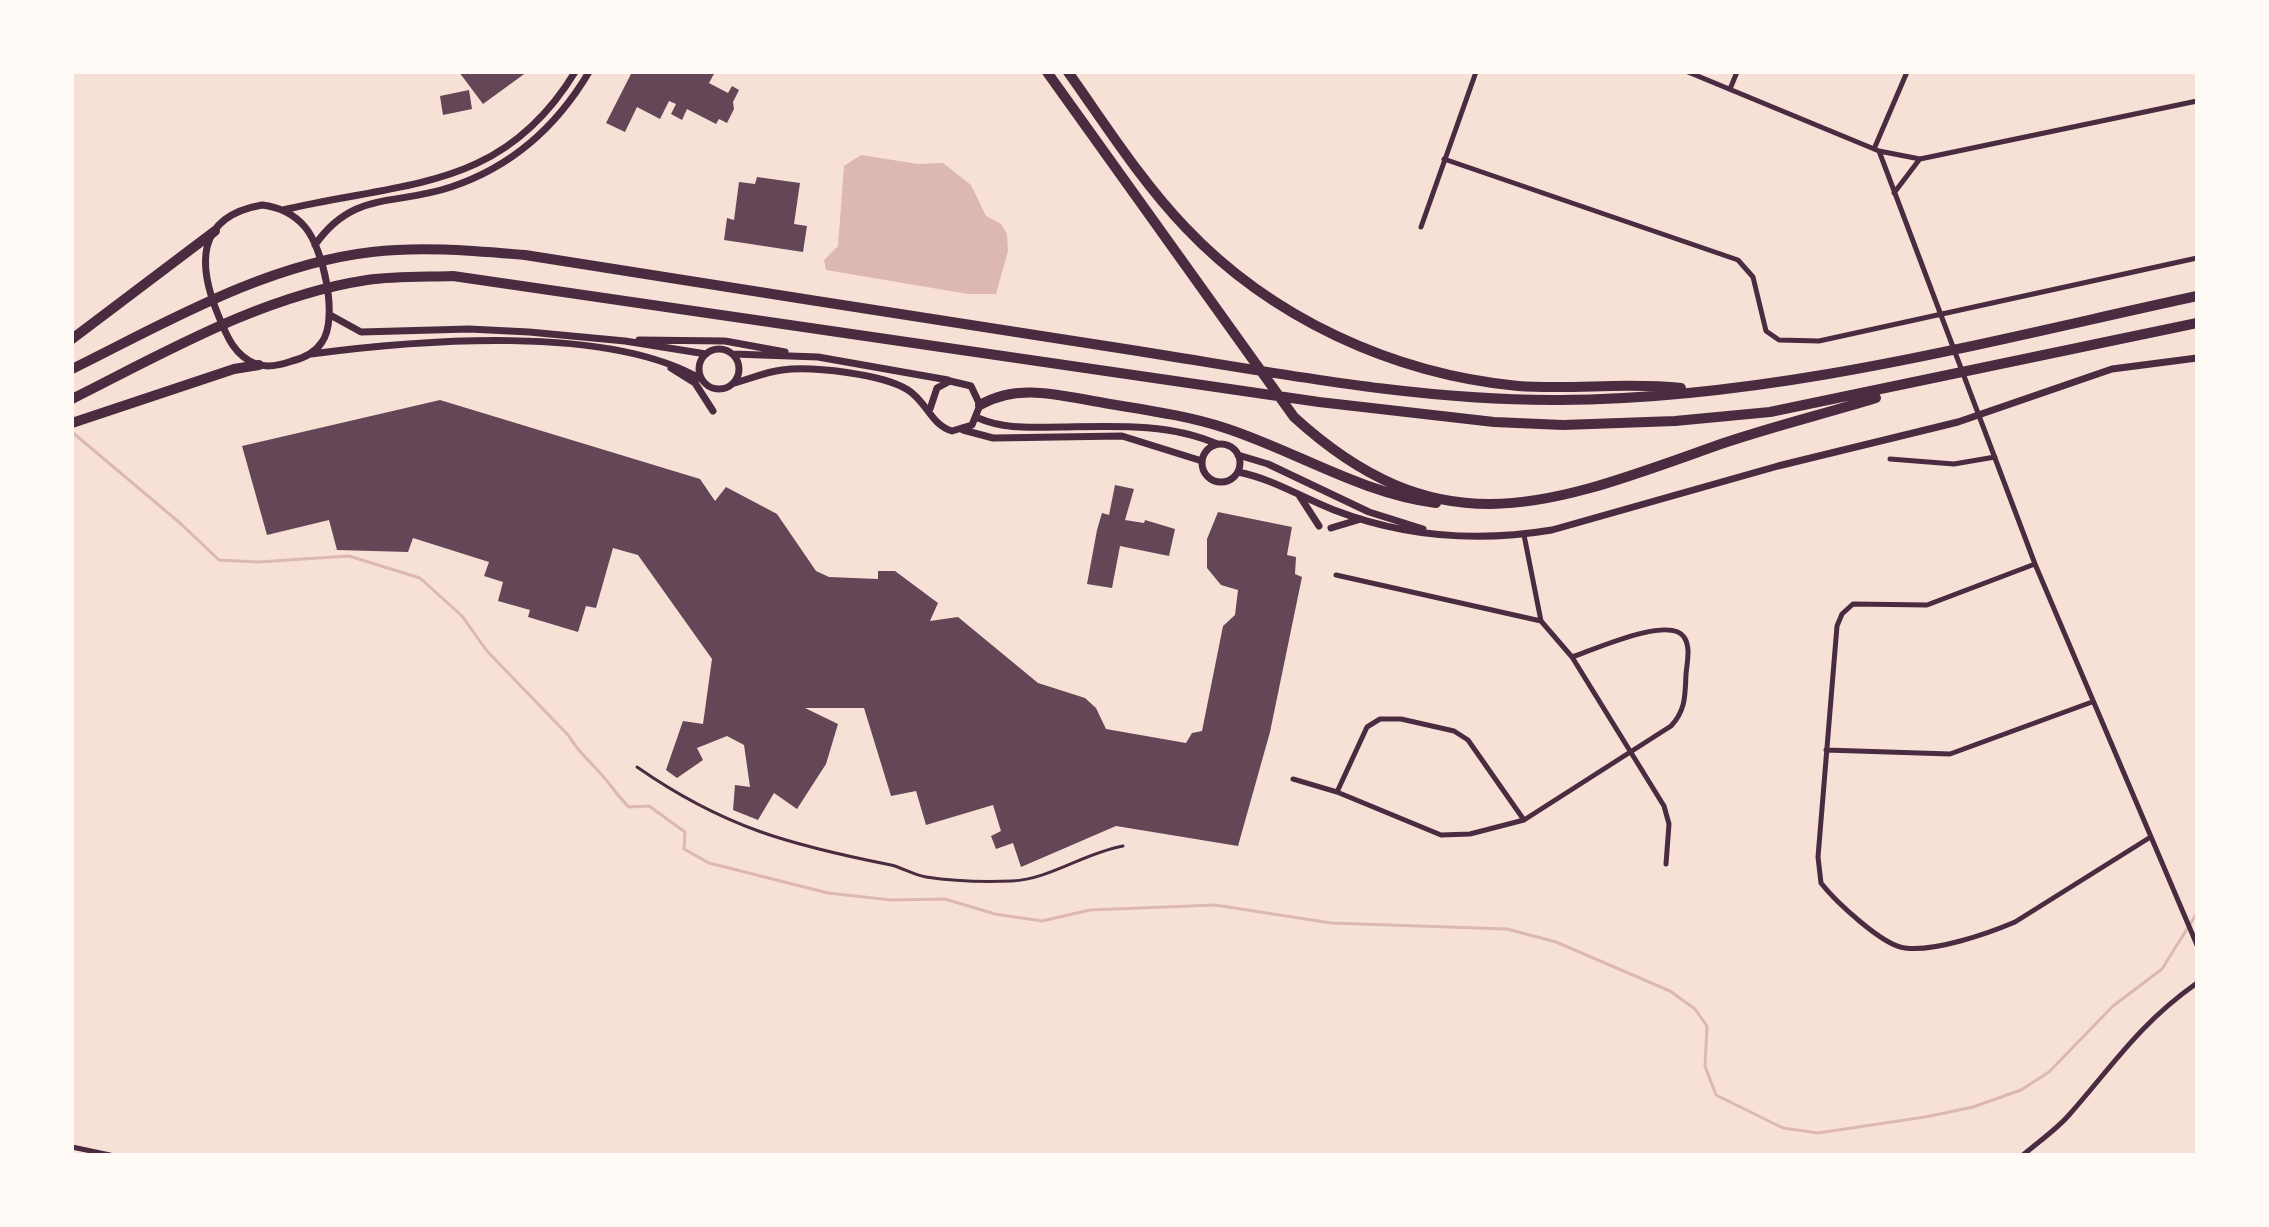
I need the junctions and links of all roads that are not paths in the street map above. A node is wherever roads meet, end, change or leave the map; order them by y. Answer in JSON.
{"nodes":[{"id":1,"x":575,"y":72,"type":"edge"},
{"id":2,"x":589,"y":72,"type":"edge"},
{"id":3,"x":1047,"y":72,"type":"edge"},
{"id":4,"x":1068,"y":72,"type":"edge"},
{"id":5,"x":1476,"y":72,"type":"edge"},
{"id":6,"x":1688,"y":72,"type":"edge"},
{"id":7,"x":1737,"y":72,"type":"edge"},
{"id":8,"x":1907,"y":72,"type":"edge"},
{"id":9,"x":1730,"y":89,"type":"junction"},
{"id":10,"x":2197,"y":101,"type":"edge"},
{"id":11,"x":1877,"y":150,"type":"junction"},
{"id":12,"x":1444,"y":159,"type":"junction"},
{"id":13,"x":1920,"y":159,"type":"junction"},
{"id":14,"x":1894,"y":193,"type":"junction"},
{"id":15,"x":283,"y":210,"type":"junction"},
{"id":16,"x":1421,"y":227,"type":"dead end"},
{"id":17,"x":215,"y":231,"type":"junction"},
{"id":18,"x":315,"y":245,"type":"junction"},
{"id":19,"x":2197,"y":258,"type":"edge"},
{"id":20,"x":2197,"y":296,"type":"edge"},
{"id":21,"x":1939,"y":315,"type":"junction"},
{"id":22,"x":332,"y":316,"type":"junction"},
{"id":23,"x":2197,"y":323,"type":"edge"},
{"id":24,"x":72,"y":339,"type":"edge"},
{"id":25,"x":625,"y":341,"type":"junction"},
{"id":26,"x":706,"y":354,"type":"junction"},
{"id":27,"x":733,"y":354,"type":"junction"},
{"id":28,"x":309,"y":355,"type":"junction"},
{"id":29,"x":806,"y":356,"type":"junction"},
{"id":30,"x":652,"y":358,"type":"junction"},
{"id":31,"x":2197,"y":358,"type":"edge"},
{"id":32,"x":259,"y":365,"type":"junction"},
{"id":33,"x":72,"y":369,"type":"edge"},
{"id":34,"x":701,"y":379,"type":"junction"},
{"id":35,"x":950,"y":381,"type":"junction"},
{"id":36,"x":1924,"y":382,"type":"junction"},
{"id":37,"x":734,"y":383,"type":"junction"},
{"id":38,"x":1694,"y":391,"type":"junction"},
{"id":39,"x":72,"y":399,"type":"edge"},
{"id":40,"x":980,"y":405,"type":"junction"},
{"id":41,"x":930,"y":409,"type":"junction"},
{"id":42,"x":713,"y":411,"type":"dead end"},
{"id":43,"x":1980,"y":415,"type":"junction"},
{"id":44,"x":978,"y":418,"type":"junction"},
{"id":45,"x":72,"y":423,"type":"edge"},
{"id":46,"x":963,"y":430,"type":"junction"},
{"id":47,"x":1217,"y":444,"type":"junction"},
{"id":48,"x":1238,"y":455,"type":"junction"},
{"id":49,"x":1995,"y":457,"type":"junction"},
{"id":50,"x":1890,"y":459,"type":"dead end"},
{"id":51,"x":1202,"y":461,"type":"junction"},
{"id":52,"x":1238,"y":472,"type":"junction"},
{"id":53,"x":1297,"y":492,"type":"junction"},
{"id":54,"x":1450,"y":503,"type":"junction"},
{"id":55,"x":1364,"y":518,"type":"junction"},
{"id":56,"x":1319,"y":526,"type":"dead end"},
{"id":57,"x":1331,"y":528,"type":"dead end"},
{"id":58,"x":1433,"y":533,"type":"junction"},
{"id":59,"x":1524,"y":535,"type":"junction"},
{"id":60,"x":2035,"y":564,"type":"junction"},
{"id":61,"x":1336,"y":575,"type":"dead end"},
{"id":62,"x":1541,"y":621,"type":"junction"},
{"id":63,"x":1572,"y":657,"type":"junction"},
{"id":64,"x":2092,"y":702,"type":"junction"},
{"id":65,"x":1826,"y":750,"type":"junction"},
{"id":66,"x":1630,"y":751,"type":"junction"},
{"id":67,"x":637,"y":767,"type":"dead end"},
{"id":68,"x":1293,"y":779,"type":"dead end"},
{"id":69,"x":1337,"y":792,"type":"junction"},
{"id":70,"x":1524,"y":820,"type":"junction"},
{"id":71,"x":2149,"y":838,"type":"junction"},
{"id":72,"x":1123,"y":846,"type":"dead end"},
{"id":73,"x":1666,"y":864,"type":"dead end"},
{"id":74,"x":2196,"y":942,"type":"edge"},
{"id":75,"x":2197,"y":983,"type":"edge"},
{"id":76,"x":72,"y":1147,"type":"edge"},
{"id":77,"x":110,"y":1155,"type":"edge"},
{"id":78,"x":2023,"y":1155,"type":"edge"}],
"edges":[{"from":1,"to":15,"type":"street"},
{"from":2,"to":18,"type":"street"},
{"from":3,"to":54,"type":"highway"},
{"from":4,"to":38,"type":"highway"},
{"from":5,"to":12,"type":"street"},
{"from":6,"to":9,"type":"street"},
{"from":7,"to":9,"type":"street"},
{"from":8,"to":11,"type":"street"},
{"from":9,"to":11,"type":"street"},
{"from":10,"to":13,"type":"street"},
{"from":11,"to":13,"type":"street"},
{"from":11,"to":14,"type":"street"},
{"from":12,"to":16,"type":"street"},
{"from":12,"to":21,"type":"street"},
{"from":13,"to":14,"type":"street"},
{"from":14,"to":21,"type":"street"},
{"from":15,"to":17,"type":"street"},
{"from":15,"to":18,"type":"street"},
{"from":17,"to":24,"type":"highway"},
{"from":17,"to":32,"type":"street"},
{"from":18,"to":22,"type":"street"},
{"from":19,"to":21,"type":"street"},
{"from":20,"to":38,"type":"highway"},
{"from":21,"to":43,"type":"street"},
{"from":22,"to":25,"type":"street"},
{"from":22,"to":28,"type":"street"},
{"from":23,"to":36,"type":"highway"},
{"from":25,"to":26,"type":"street"},
{"from":25,"to":29,"type":"street"},
{"from":26,"to":27,"type":"street"},
{"from":26,"to":34,"type":"street"},
{"from":27,"to":29,"type":"street"},
{"from":27,"to":37,"type":"street"},
{"from":28,"to":30,"type":"street"},
{"from":28,"to":32,"type":"street"},
{"from":29,"to":35,"type":"street"},
{"from":30,"to":34,"type":"street"},
{"from":30,"to":42,"type":"street"},
{"from":31,"to":43,"type":"street"},
{"from":32,"to":45,"type":"highway"},
{"from":33,"to":38,"type":"highway"},
{"from":34,"to":37,"type":"street"},
{"from":35,"to":40,"type":"street"},
{"from":35,"to":41,"type":"street"},
{"from":36,"to":39,"type":"highway"},
{"from":36,"to":54,"type":"highway"},
{"from":37,"to":41,"type":"street"},
{"from":40,"to":44,"type":"street"},
{"from":40,"to":54,"type":"highway"},
{"from":41,"to":46,"type":"street"},
{"from":43,"to":49,"type":"street"},
{"from":43,"to":59,"type":"street"},
{"from":44,"to":46,"type":"street"},
{"from":44,"to":47,"type":"street"},
{"from":46,"to":51,"type":"street"},
{"from":47,"to":48,"type":"street"},
{"from":47,"to":51,"type":"street"},
{"from":48,"to":52,"type":"street"},
{"from":48,"to":58,"type":"street"},
{"from":49,"to":50,"type":"street"},
{"from":49,"to":60,"type":"street"},
{"from":51,"to":52,"type":"street"},
{"from":52,"to":53,"type":"street"},
{"from":53,"to":55,"type":"street"},
{"from":53,"to":56,"type":"street"},
{"from":55,"to":57,"type":"street"},
{"from":55,"to":58,"type":"street"},
{"from":58,"to":59,"type":"street"},
{"from":59,"to":62,"type":"street"},
{"from":60,"to":64,"type":"street"},
{"from":60,"to":65,"type":"street"},
{"from":61,"to":62,"type":"street"},
{"from":62,"to":63,"type":"street"},
{"from":63,"to":66,"type":"street"},
{"from":63,"to":66,"type":"street"},
{"from":64,"to":65,"type":"street"},
{"from":64,"to":71,"type":"street"},
{"from":65,"to":71,"type":"street"},
{"from":66,"to":70,"type":"street"},
{"from":66,"to":73,"type":"street"},
{"from":67,"to":72,"type":"lane"},
{"from":68,"to":69,"type":"street"},
{"from":69,"to":70,"type":"street"},
{"from":69,"to":70,"type":"street"},
{"from":71,"to":74,"type":"street"},
{"from":75,"to":78,"type":"street"},
{"from":76,"to":77,"type":"street"}]}
